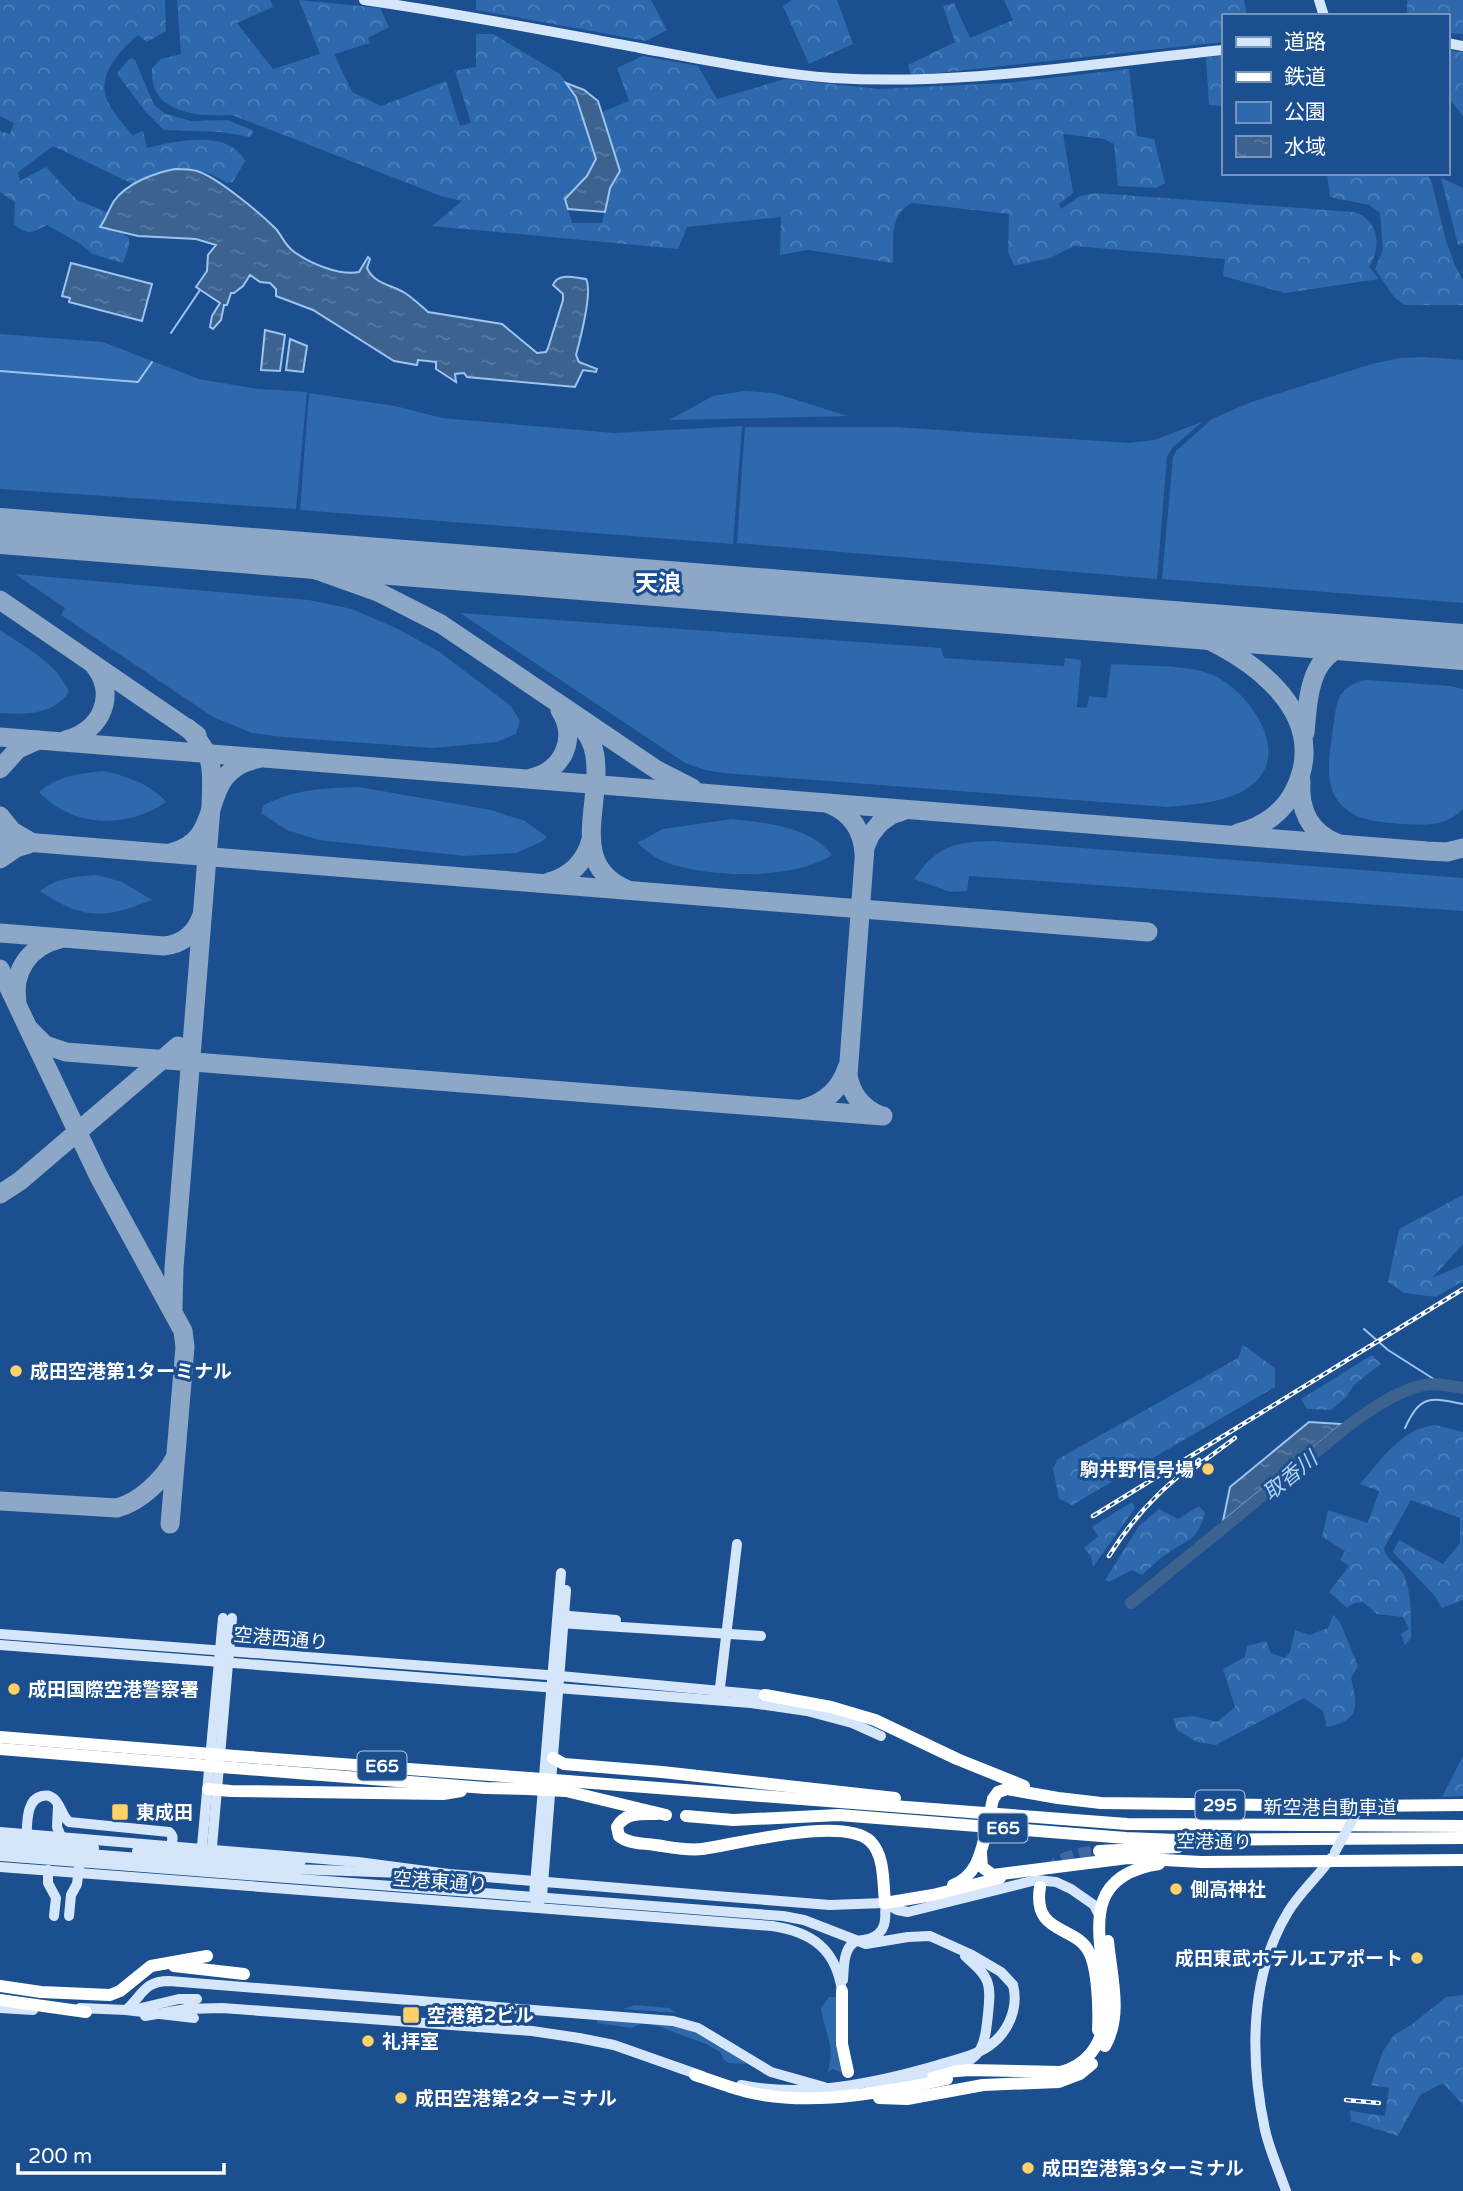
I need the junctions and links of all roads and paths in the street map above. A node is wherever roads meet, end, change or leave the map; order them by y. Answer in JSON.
{"nodes":[{"id":1,"x":364,"y":0,"type":"edge"},
{"id":2,"x":1222,"y":50,"type":"edge"},
{"id":3,"x":737,"y":1544,"type":"dead end"},
{"id":4,"x":565,"y":1574,"type":"dead end"},
{"id":5,"x":228,"y":1618,"type":"dead end"},
{"id":6,"x":560,"y":1619,"type":"junction"},
{"id":7,"x":727,"y":1631,"type":"junction"},
{"id":8,"x":0,"y":1634,"type":"edge"},
{"id":9,"x":761,"y":1636,"type":"dead end"},
{"id":10,"x":0,"y":1645,"type":"edge"},
{"id":11,"x":225,"y":1656,"type":"junction"},
{"id":12,"x":556,"y":1676,"type":"junction"},
{"id":13,"x":555,"y":1688,"type":"junction"},
{"id":14,"x":765,"y":1695,"type":"joint"},
{"id":15,"x":719,"y":1696,"type":"junction"},
{"id":16,"x":0,"y":1735,"type":"edge"},
{"id":17,"x":881,"y":1736,"type":"dead end"},
{"id":18,"x":0,"y":1749,"type":"edge"},
{"id":19,"x":553,"y":1758,"type":"junction"},
{"id":20,"x":199,"y":1759,"type":"junction"},
{"id":21,"x":234,"y":1762,"type":"junction"},
{"id":22,"x":529,"y":1784,"type":"junction"},
{"id":23,"x":566,"y":1786,"type":"junction"},
{"id":24,"x":485,"y":1788,"type":"junction"},
{"id":25,"x":213,"y":1789,"type":"junction"},
{"id":26,"x":1080,"y":1801,"type":"junction"},
{"id":27,"x":58,"y":1804,"type":"junction"},
{"id":28,"x":1463,"y":1805,"type":"edge"},
{"id":29,"x":1358,"y":1810,"type":"junction"},
{"id":30,"x":686,"y":1816,"type":"dead end"},
{"id":31,"x":1029,"y":1817,"type":"junction"},
{"id":32,"x":1463,"y":1826,"type":"edge"},
{"id":33,"x":0,"y":1832,"type":"edge"},
{"id":34,"x":1463,"y":1838,"type":"edge"},
{"id":35,"x":1321,"y":1839,"type":"junction"},
{"id":36,"x":0,"y":1840,"type":"edge"},
{"id":37,"x":26,"y":1842,"type":"junction"},
{"id":38,"x":0,"y":1847,"type":"edge"},
{"id":39,"x":1099,"y":1851,"type":"tunnel mouth"},
{"id":40,"x":981,"y":1854,"type":"junction"},
{"id":41,"x":0,"y":1856,"type":"edge"},
{"id":42,"x":1332,"y":1857,"type":"junction"},
{"id":43,"x":1463,"y":1860,"type":"edge"},
{"id":44,"x":71,"y":1861,"type":"junction"},
{"id":45,"x":1201,"y":1862,"type":"junction"},
{"id":46,"x":0,"y":1867,"type":"edge"},
{"id":47,"x":357,"y":1868,"type":"junction"},
{"id":48,"x":48,"y":1870,"type":"junction"},
{"id":49,"x":79,"y":1872,"type":"junction"},
{"id":50,"x":1024,"y":1872,"type":"junction"},
{"id":51,"x":1132,"y":1873,"type":"junction"},
{"id":52,"x":204,"y":1874,"type":"junction"},
{"id":53,"x":1040,"y":1887,"type":"dead end"},
{"id":54,"x":538,"y":1900,"type":"junction"},
{"id":55,"x":885,"y":1903,"type":"junction"},
{"id":56,"x":1099,"y":1915,"type":"junction"},
{"id":57,"x":54,"y":1916,"type":"dead end"},
{"id":58,"x":69,"y":1916,"type":"dead end"},
{"id":59,"x":855,"y":1941,"type":"junction"},
{"id":60,"x":954,"y":1947,"type":"junction"},
{"id":61,"x":207,"y":1956,"type":"dead end"},
{"id":62,"x":163,"y":1964,"type":"junction"},
{"id":63,"x":244,"y":1974,"type":"dead end"},
{"id":64,"x":0,"y":1989,"type":"edge"},
{"id":65,"x":17,"y":1990,"type":"junction"},
{"id":66,"x":842,"y":1991,"type":"junction"},
{"id":67,"x":197,"y":1999,"type":"dead end"},
{"id":68,"x":0,"y":2000,"type":"edge"},
{"id":69,"x":0,"y":2008,"type":"edge"},
{"id":70,"x":88,"y":2010,"type":"junction"},
{"id":71,"x":126,"y":2010,"type":"junction"},
{"id":72,"x":0,"y":2013,"type":"edge"},
{"id":73,"x":194,"y":2018,"type":"dead end"},
{"id":74,"x":1093,"y":2050,"type":"junction"},
{"id":75,"x":992,"y":2070,"type":"junction"},
{"id":76,"x":848,"y":2071,"type":"dead end"},
{"id":77,"x":1060,"y":2072,"type":"junction"},
{"id":78,"x":933,"y":2073,"type":"junction"},
{"id":79,"x":695,"y":2075,"type":"junction"},
{"id":80,"x":1013,"y":2084,"type":"junction"},
{"id":81,"x":879,"y":2098,"type":"dead end"},
{"id":82,"x":1286,"y":2191,"type":"edge"}],
"edges":[{"from":1,"to":2,"type":"street"},
{"from":3,"to":7,"type":"street"},
{"from":4,"to":6,"type":"street"},
{"from":5,"to":11,"type":"street"},
{"from":6,"to":7,"type":"street"},
{"from":6,"to":12,"type":"street"},
{"from":7,"to":9,"type":"street"},
{"from":7,"to":15,"type":"street"},
{"from":8,"to":11,"type":"street","name":"空港西通り"},
{"from":10,"to":11,"type":"street","name":"空港西通り"},
{"from":11,"to":12,"type":"street","name":"空港西通り"},
{"from":11,"to":13,"type":"street","name":"空港西通り"},
{"from":11,"to":25,"type":"street"},
{"from":12,"to":13,"type":"street"},
{"from":12,"to":15,"type":"street","name":"空港西通り"},
{"from":13,"to":15,"type":"street","name":"空港西通り"},
{"from":13,"to":19,"type":"street"},
{"from":13,"to":54,"type":"street"},
{"from":14,"to":15,"type":"street","name":"空港西通り"},
{"from":14,"to":26,"type":"highway","number":"295"},
{"from":15,"to":17,"type":"street","name":"空港西通り"},
{"from":16,"to":20,"type":"highway","number":"E65"},
{"from":18,"to":20,"type":"highway","number":"E65"},
{"from":19,"to":31,"type":"highway"},
{"from":19,"to":54,"type":"street"},
{"from":20,"to":21,"type":"highway","number":"E65","bridge":true},
{"from":21,"to":22,"type":"highway","number":"E65"},
{"from":21,"to":24,"type":"highway","number":"E65"},
{"from":22,"to":23,"type":"highway","number":"E65","bridge":true},
{"from":22,"to":24,"type":"highway","number":"E65"},
{"from":23,"to":31,"type":"highway","number":"E65"},
{"from":23,"to":55,"type":"highway","number":"E65"},
{"from":24,"to":25,"type":"highway"},
{"from":25,"to":52,"type":"street"},
{"from":26,"to":29,"type":"highway","name":"空港通り","number":"295"},
{"from":26,"to":40,"type":"highway","name":"空港通り","number":"295","bridge":true},
{"from":27,"to":27,"type":"street"},
{"from":27,"to":37,"type":"street"},
{"from":28,"to":29,"type":"highway","name":"空港通り","number":"295"},
{"from":29,"to":42,"type":"street","bridge":true},
{"from":30,"to":35,"type":"highway","number":"E65"},
{"from":31,"to":32,"type":"highway","name":"新空港自動車道","number":"E65"},
{"from":33,"to":47,"type":"street","bridge":true},
{"from":34,"to":35,"type":"highway","name":"新空港自動車道","number":"E65"},
{"from":35,"to":39,"type":"highway"},
{"from":36,"to":37,"type":"street"},
{"from":37,"to":47,"type":"street","bridge":true},
{"from":38,"to":47,"type":"street","bridge":true},
{"from":40,"to":50,"type":"highway","name":"空港通り"},
{"from":40,"to":55,"type":"highway","number":"295"},
{"from":41,"to":44,"type":"street","name":"空港東通り"},
{"from":42,"to":43,"type":"highway","name":"空港通り"},
{"from":42,"to":45,"type":"highway","name":"空港通り"},
{"from":42,"to":82,"type":"street"},
{"from":44,"to":49,"type":"street"},
{"from":44,"to":52,"type":"street","name":"空港東通り"},
{"from":45,"to":50,"type":"highway","name":"空港通り"},
{"from":45,"to":51,"type":"highway"},
{"from":46,"to":48,"type":"street","name":"空港東通り"},
{"from":47,"to":55,"type":"street","bridge":true},
{"from":48,"to":49,"type":"street","name":"空港東通り"},
{"from":48,"to":57,"type":"street"},
{"from":49,"to":52,"type":"street","name":"空港東通り"},
{"from":49,"to":58,"type":"street"},
{"from":50,"to":55,"type":"highway"},
{"from":51,"to":56,"type":"highway"},
{"from":51,"to":80,"type":"highway"},
{"from":52,"to":54,"type":"street","name":"空港東通り"},
{"from":53,"to":74,"type":"highway"},
{"from":54,"to":59,"type":"street","name":"空港東通り"},
{"from":54,"to":66,"type":"street","name":"空港東通り"},
{"from":55,"to":56,"type":"street"},
{"from":55,"to":59,"type":"street"},
{"from":56,"to":74,"type":"highway"},
{"from":59,"to":60,"type":"street"},
{"from":59,"to":66,"type":"street"},
{"from":60,"to":78,"type":"street"},
{"from":60,"to":79,"type":"street","bridge":true},
{"from":61,"to":62,"type":"highway"},
{"from":62,"to":63,"type":"highway"},
{"from":62,"to":65,"type":"highway"},
{"from":64,"to":65,"type":"highway"},
{"from":65,"to":70,"type":"highway"},
{"from":66,"to":76,"type":"highway"},
{"from":67,"to":71,"type":"street"},
{"from":68,"to":70,"type":"highway","bridge":true},
{"from":69,"to":70,"type":"street"},
{"from":70,"to":71,"type":"street"},
{"from":70,"to":72,"type":"street","bridge":true},
{"from":70,"to":79,"type":"street","bridge":true},
{"from":71,"to":73,"type":"street"},
{"from":71,"to":78,"type":"street"},
{"from":74,"to":77,"type":"highway"},
{"from":75,"to":77,"type":"highway"},
{"from":75,"to":78,"type":"highway"},
{"from":75,"to":79,"type":"highway","bridge":true},
{"from":77,"to":80,"type":"highway"},
{"from":80,"to":81,"type":"highway"}]}
